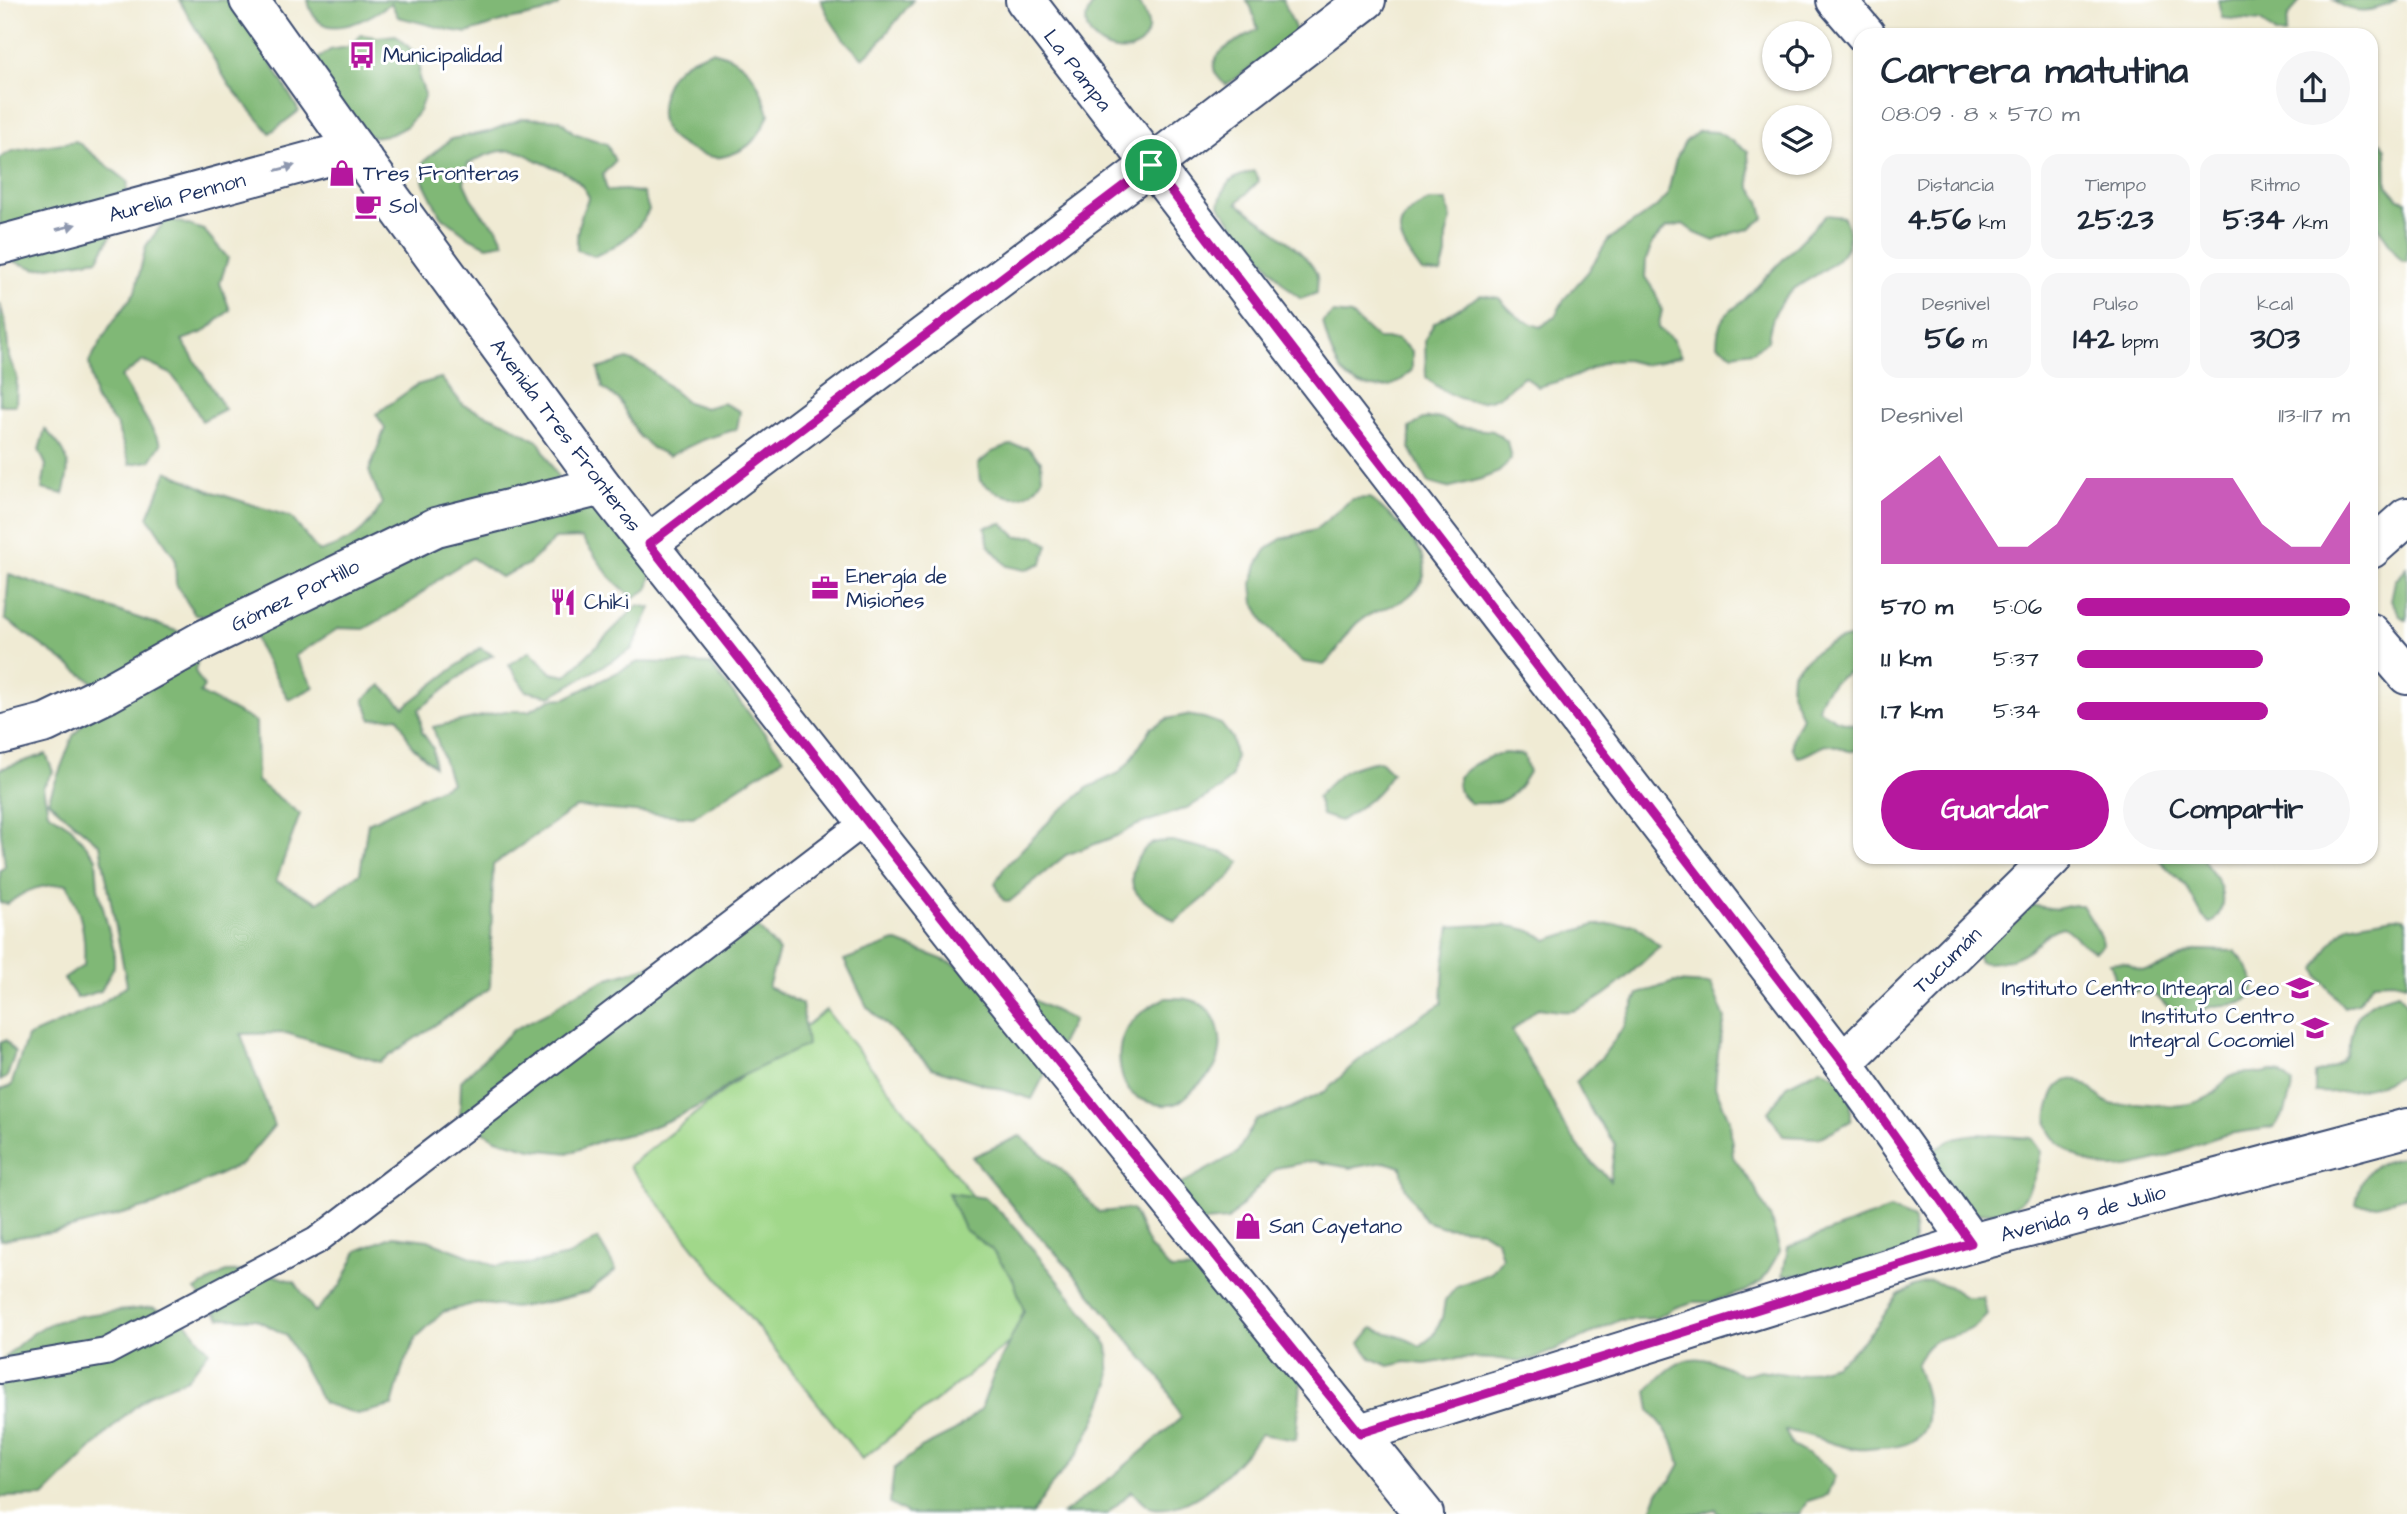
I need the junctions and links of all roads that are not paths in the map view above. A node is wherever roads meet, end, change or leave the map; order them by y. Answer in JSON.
{"nodes":[{"id":1,"x":249,"y":0,"type":"edge"},
{"id":2,"x":1025,"y":0,"type":"edge"},
{"id":3,"x":1366,"y":0,"type":"edge"},
{"id":4,"x":1836,"y":0,"type":"edge"},
{"id":5,"x":1860,"y":28,"type":"edge"},
{"id":6,"x":355,"y":149,"type":"junction"},
{"id":7,"x":1151,"y":165,"type":"junction"},
{"id":8,"x":0,"y":245,"type":"edge"},
{"id":9,"x":601,"y":486,"type":"junction"},
{"id":10,"x":2407,"y":517,"type":"edge"},
{"id":11,"x":2378,"y":543,"type":"edge"},
{"id":12,"x":649,"y":544,"type":"junction"},
{"id":13,"x":2378,"y":641,"type":"edge"},
{"id":14,"x":2407,"y":675,"type":"edge"},
{"id":15,"x":0,"y":735,"type":"edge"},
{"id":16,"x":866,"y":821,"type":"junction"},
{"id":17,"x":2046,"y":864,"type":"edge"},
{"id":18,"x":1843,"y":1063,"type":"junction"},
{"id":19,"x":2407,"y":1128,"type":"edge"},
{"id":20,"x":1971,"y":1243,"type":"junction"},
{"id":21,"x":0,"y":1370,"type":"edge"},
{"id":22,"x":1360,"y":1433,"type":"junction"},
{"id":23,"x":1424,"y":1514,"type":"edge"}],
"edges":[{"from":1,"to":6,"type":"street","name":"Avenida Tres Fronteras"},
{"from":2,"to":7,"type":"street","name":"La Pampa"},
{"from":3,"to":7,"type":"street"},
{"from":4,"to":5,"type":"street"},
{"from":8,"to":6,"type":"street","name":"Aurelia Pennon","one_way":true},
{"from":6,"to":9,"type":"street","name":"Avenida Tres Fronteras"},
{"from":7,"to":12,"type":"street"},
{"from":7,"to":18,"type":"street","name":"La Pampa"},
{"from":9,"to":12,"type":"street","name":"Avenida Tres Fronteras"},
{"from":9,"to":15,"type":"street","name":"Gómez Portillo"},
{"from":10,"to":11,"type":"street"},
{"from":12,"to":16,"type":"street","name":"Avenida Tres Fronteras"},
{"from":13,"to":14,"type":"street"},
{"from":16,"to":21,"type":"lane"},
{"from":16,"to":22,"type":"street","name":"Avenida Tres Fronteras"},
{"from":17,"to":18,"type":"street","name":"Tucumán"},
{"from":18,"to":20,"type":"street","name":"La Pampa"},
{"from":19,"to":20,"type":"street","name":"Avenida 9 de Julio"},
{"from":20,"to":22,"type":"street","name":"Avenida 9 de Julio"},
{"from":22,"to":23,"type":"street","name":"Avenida Tres Fronteras"}]}
